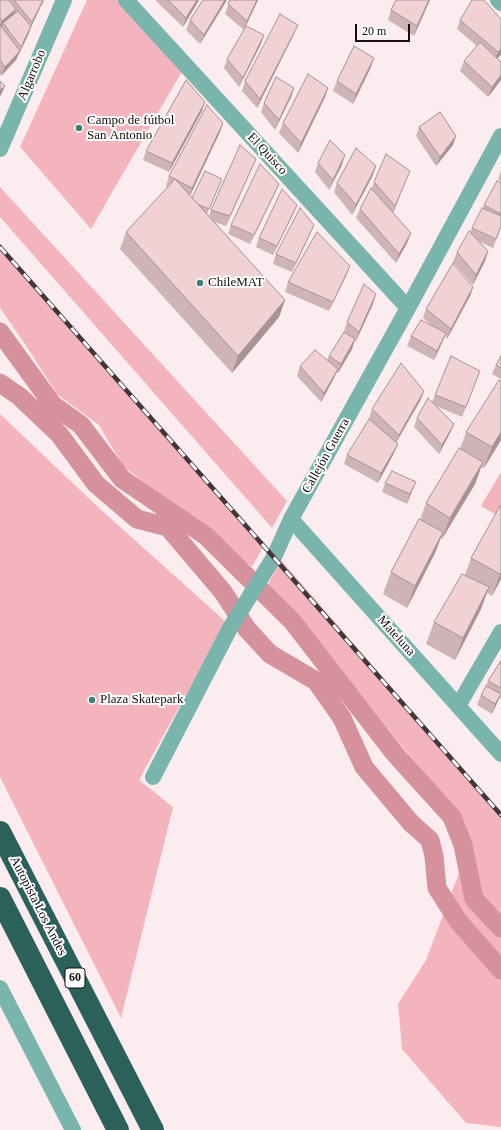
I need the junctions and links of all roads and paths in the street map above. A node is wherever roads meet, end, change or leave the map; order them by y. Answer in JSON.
{"nodes":[{"id":1,"x":64,"y":0,"type":"edge"},
{"id":2,"x":126,"y":0,"type":"edge"},
{"id":3,"x":498,"y":0,"type":"edge"},
{"id":4,"x":501,"y":3,"type":"edge"},
{"id":5,"x":501,"y":136,"type":"edge"},
{"id":6,"x":0,"y":149,"type":"edge"},
{"id":7,"x":408,"y":308,"type":"junction"},
{"id":8,"x":291,"y":519,"type":"junction"},
{"id":9,"x":501,"y":632,"type":"edge"},
{"id":10,"x":458,"y":706,"type":"junction"},
{"id":11,"x":501,"y":754,"type":"edge"},
{"id":12,"x":153,"y":777,"type":"dead end"},
{"id":13,"x":0,"y":832,"type":"edge"},
{"id":14,"x":0,"y":898,"type":"edge"},
{"id":15,"x":0,"y":988,"type":"edge"},
{"id":16,"x":73,"y":1130,"type":"edge"},
{"id":17,"x":118,"y":1130,"type":"edge"},
{"id":18,"x":153,"y":1130,"type":"edge"}],
"edges":[{"from":1,"to":6,"type":"street","name":"Algarrobo"},
{"from":2,"to":7,"type":"street","name":"El Quisco"},
{"from":3,"to":4,"type":"street"},
{"from":5,"to":7,"type":"street","name":"Callejón Guerra"},
{"from":7,"to":8,"type":"street","name":"Callejón Guerra"},
{"from":8,"to":10,"type":"street","name":"Mateluna"},
{"from":8,"to":12,"type":"street","name":"Callejón Guerra"},
{"from":9,"to":10,"type":"street"},
{"from":10,"to":11,"type":"street","name":"Mateluna"},
{"from":13,"to":18,"type":"highway","name":"Autopista Los Andes","number":"60"},
{"from":14,"to":17,"type":"highway","number":"60"},
{"from":15,"to":16,"type":"street"}]}
